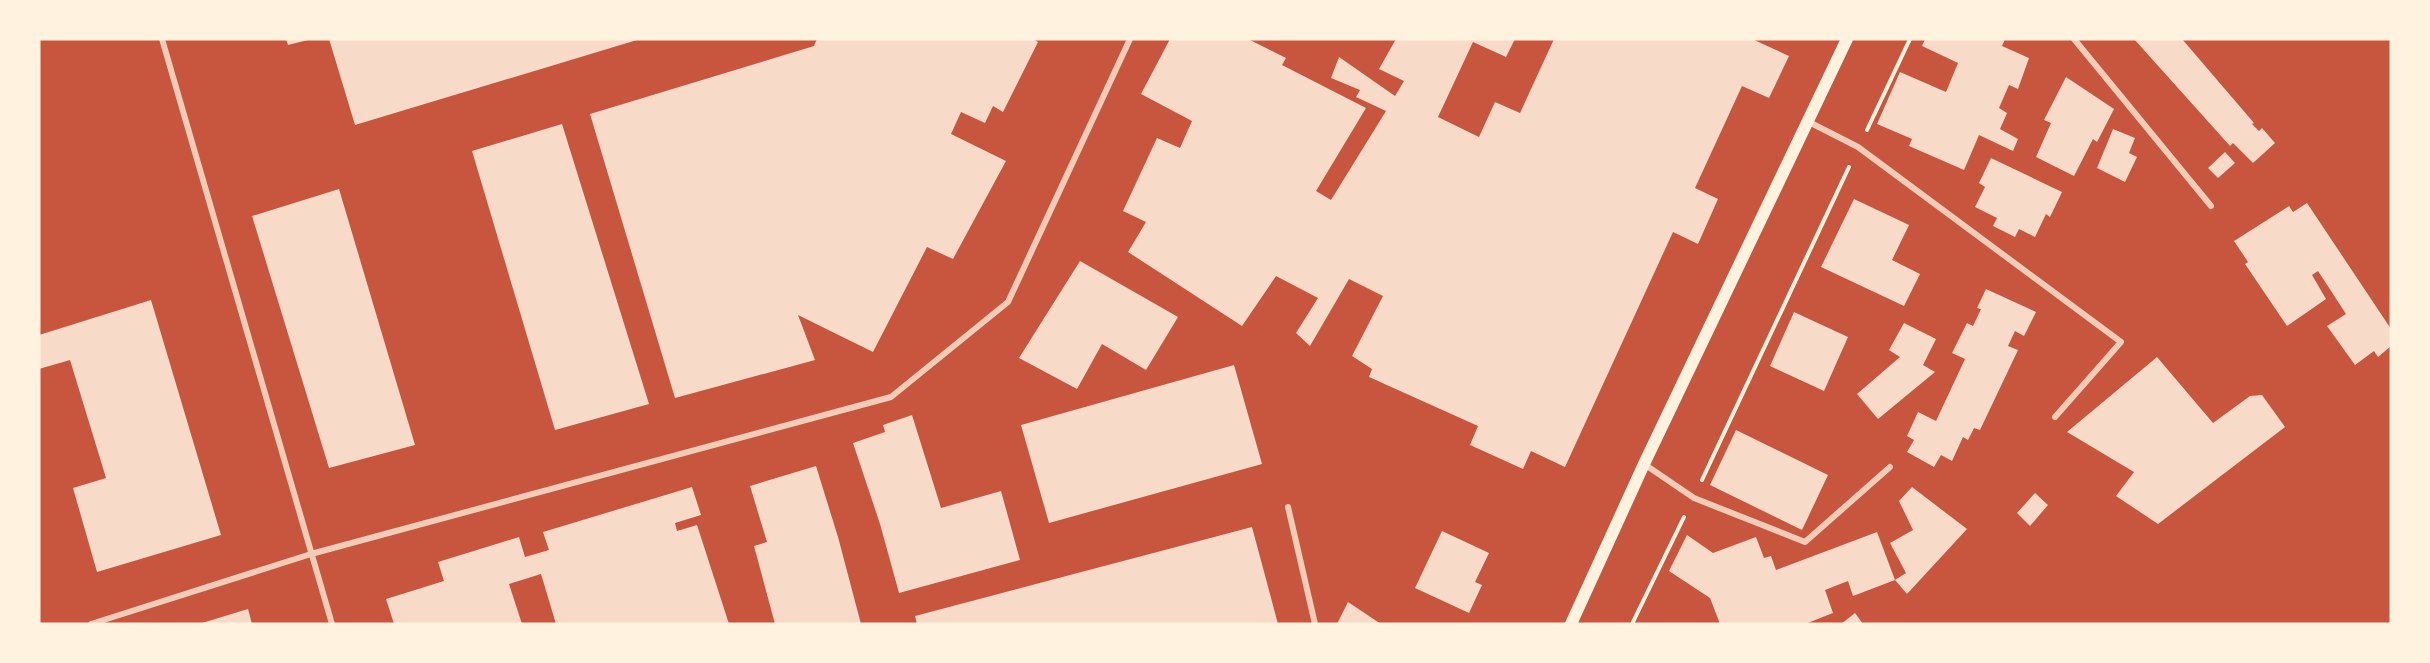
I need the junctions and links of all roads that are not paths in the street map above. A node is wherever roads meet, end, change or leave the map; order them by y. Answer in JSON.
{"nodes":[{"id":1,"x":162,"y":39,"type":"edge"},
{"id":2,"x":1130,"y":39,"type":"edge"},
{"id":3,"x":1847,"y":39,"type":"edge"},
{"id":4,"x":2074,"y":39,"type":"edge"},
{"id":5,"x":1807,"y":121,"type":"junction"},
{"id":6,"x":2211,"y":206,"type":"dead end"},
{"id":7,"x":2055,"y":417,"type":"dead end"},
{"id":8,"x":1644,"y":464,"type":"junction"},
{"id":9,"x":1890,"y":467,"type":"dead end"},
{"id":10,"x":1288,"y":507,"type":"dead end"},
{"id":11,"x":311,"y":554,"type":"junction"},
{"id":12,"x":91,"y":624,"type":"edge"},
{"id":13,"x":332,"y":624,"type":"edge"},
{"id":14,"x":1315,"y":624,"type":"edge"},
{"id":15,"x":1571,"y":624,"type":"edge"}],
"edges":[{"from":1,"to":11,"type":"street"},
{"from":2,"to":11,"type":"street"},
{"from":3,"to":5,"type":"main road"},
{"from":4,"to":6,"type":"street"},
{"from":5,"to":7,"type":"street"},
{"from":5,"to":8,"type":"main road"},
{"from":8,"to":9,"type":"street"},
{"from":8,"to":15,"type":"main road"},
{"from":10,"to":14,"type":"street"},
{"from":11,"to":12,"type":"street"},
{"from":11,"to":13,"type":"street"}]}
